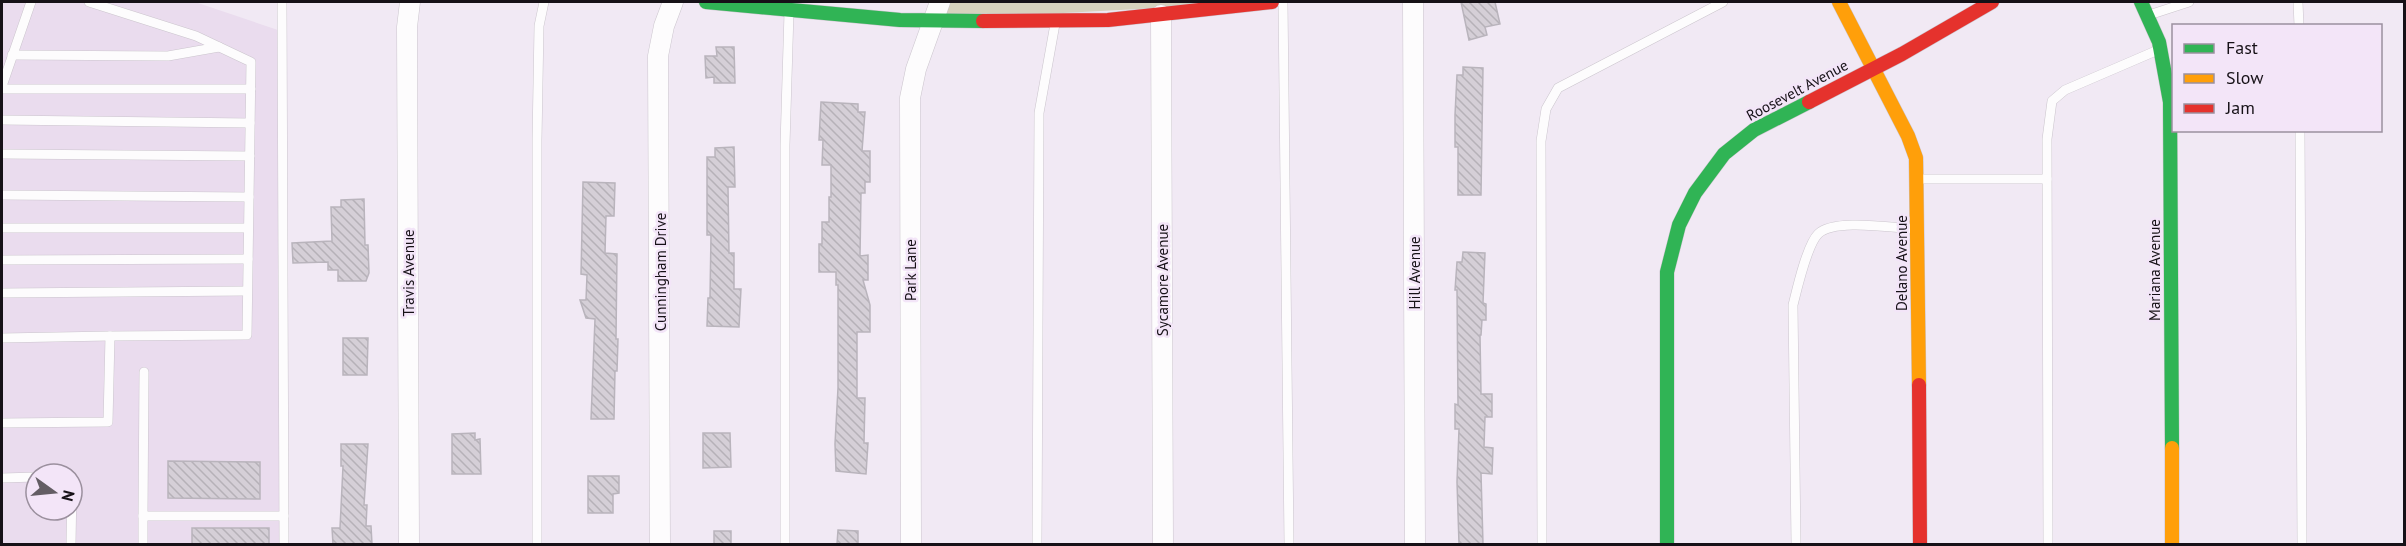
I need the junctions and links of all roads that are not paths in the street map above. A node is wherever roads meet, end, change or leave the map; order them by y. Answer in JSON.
{"nodes":[{"id":1,"x":31,"y":2,"type":"edge"},
{"id":2,"x":89,"y":2,"type":"edge"},
{"id":3,"x":282,"y":2,"type":"edge"},
{"id":4,"x":410,"y":2,"type":"edge"},
{"id":5,"x":544,"y":2,"type":"edge"},
{"id":6,"x":673,"y":2,"type":"edge"},
{"id":7,"x":706,"y":2,"type":"edge"},
{"id":8,"x":1272,"y":2,"type":"edge"},
{"id":9,"x":1283,"y":2,"type":"edge"},
{"id":10,"x":1413,"y":2,"type":"edge"},
{"id":11,"x":1723,"y":2,"type":"edge"},
{"id":12,"x":1839,"y":2,"type":"edge"},
{"id":13,"x":1992,"y":2,"type":"edge"},
{"id":14,"x":2140,"y":2,"type":"edge"},
{"id":15,"x":2189,"y":2,"type":"edge"},
{"id":16,"x":2298,"y":2,"type":"edge"},
{"id":17,"x":806,"y":6,"type":"edge"},
{"id":18,"x":789,"y":10,"type":"junction"},
{"id":19,"x":937,"y":10,"type":"edge"},
{"id":20,"x":1161,"y":15,"type":"junction"},
{"id":21,"x":2148,"y":15,"type":"junction"},
{"id":22,"x":1055,"y":21,"type":"junction"},
{"id":23,"x":2299,"y":24,"type":"edge"},
{"id":24,"x":219,"y":47,"type":"junction"},
{"id":25,"x":2160,"y":50,"type":"junction"},
{"id":26,"x":12,"y":55,"type":"junction"},
{"id":27,"x":1873,"y":69,"type":"junction"},
{"id":28,"x":2,"y":87,"type":"edge"},
{"id":29,"x":251,"y":89,"type":"junction"},
{"id":30,"x":2,"y":120,"type":"edge"},
{"id":31,"x":250,"y":123,"type":"junction"},
{"id":32,"x":2300,"y":132,"type":"edge"},
{"id":33,"x":2,"y":154,"type":"edge"},
{"id":34,"x":250,"y":156,"type":"junction"},
{"id":35,"x":1918,"y":179,"type":"junction"},
{"id":36,"x":2047,"y":179,"type":"junction"},
{"id":37,"x":2,"y":195,"type":"edge"},
{"id":38,"x":249,"y":197,"type":"junction"},
{"id":39,"x":2,"y":228,"type":"edge"},
{"id":40,"x":249,"y":228,"type":"junction"},
{"id":41,"x":1918,"y":229,"type":"junction"},
{"id":42,"x":248,"y":259,"type":"junction"},
{"id":43,"x":2,"y":260,"type":"edge"},
{"id":44,"x":248,"y":291,"type":"junction"},
{"id":45,"x":2,"y":293,"type":"edge"},
{"id":46,"x":110,"y":336,"type":"junction"},
{"id":47,"x":2,"y":338,"type":"edge"},
{"id":48,"x":144,"y":372,"type":"dead end"},
{"id":49,"x":2,"y":423,"type":"edge"},
{"id":50,"x":24,"y":477,"type":"edge"},
{"id":51,"x":2,"y":478,"type":"edge"},
{"id":52,"x":143,"y":516,"type":"junction"},
{"id":53,"x":284,"y":516,"type":"junction"},
{"id":54,"x":71,"y":522,"type":"edge"},
{"id":55,"x":71,"y":544,"type":"edge"},
{"id":56,"x":143,"y":544,"type":"edge"},
{"id":57,"x":284,"y":544,"type":"edge"},
{"id":58,"x":409,"y":544,"type":"edge"},
{"id":59,"x":537,"y":544,"type":"edge"},
{"id":60,"x":660,"y":544,"type":"edge"},
{"id":61,"x":785,"y":544,"type":"edge"},
{"id":62,"x":911,"y":544,"type":"edge"},
{"id":63,"x":1037,"y":544,"type":"edge"},
{"id":64,"x":1163,"y":544,"type":"edge"},
{"id":65,"x":1289,"y":544,"type":"edge"},
{"id":66,"x":1415,"y":544,"type":"edge"},
{"id":67,"x":1542,"y":544,"type":"edge"},
{"id":68,"x":1667,"y":544,"type":"edge"},
{"id":69,"x":1796,"y":544,"type":"edge"},
{"id":70,"x":1920,"y":544,"type":"edge"},
{"id":71,"x":2048,"y":544,"type":"edge"},
{"id":72,"x":2172,"y":544,"type":"edge"},
{"id":73,"x":2302,"y":544,"type":"edge"}],
"edges":[{"from":1,"to":26,"type":"lane"},
{"from":2,"to":24,"type":"lane"},
{"from":3,"to":53,"type":"lane"},
{"from":4,"to":58,"type":"street","name":"Travis Avenue"},
{"from":5,"to":59,"type":"lane"},
{"from":6,"to":60,"type":"street","name":"Cunningham Drive"},
{"from":7,"to":18,"type":"street"},
{"from":8,"to":20,"type":"street"},
{"from":9,"to":65,"type":"lane"},
{"from":10,"to":66,"type":"street","name":"Hill Avenue"},
{"from":11,"to":67,"type":"lane"},
{"from":12,"to":27,"type":"street","name":"Delano Avenue"},
{"from":13,"to":27,"type":"street","name":"Roosevelt Avenue"},
{"from":14,"to":21,"type":"street","name":"Mariana Avenue"},
{"from":15,"to":21,"type":"lane"},
{"from":16,"to":23,"type":"lane"},
{"from":17,"to":18,"type":"street"},
{"from":17,"to":19,"type":"street"},
{"from":18,"to":61,"type":"lane"},
{"from":19,"to":22,"type":"street"},
{"from":19,"to":62,"type":"street","name":"Park Lane"},
{"from":20,"to":22,"type":"street"},
{"from":20,"to":64,"type":"street","name":"Sycamore Avenue"},
{"from":21,"to":25,"type":"street","name":"Mariana Avenue"},
{"from":22,"to":63,"type":"lane"},
{"from":24,"to":26,"type":"lane"},
{"from":24,"to":29,"type":"lane"},
{"from":25,"to":36,"type":"lane"},
{"from":25,"to":72,"type":"street","name":"Mariana Avenue"},
{"from":26,"to":28,"type":"lane"},
{"from":27,"to":35,"type":"street","name":"Delano Avenue"},
{"from":27,"to":68,"type":"street","name":"Roosevelt Avenue"},
{"from":28,"to":29,"type":"lane"},
{"from":29,"to":31,"type":"lane"},
{"from":30,"to":31,"type":"lane"},
{"from":31,"to":34,"type":"lane"},
{"from":32,"to":73,"type":"lane"},
{"from":33,"to":34,"type":"lane"},
{"from":34,"to":38,"type":"lane"},
{"from":35,"to":36,"type":"lane"},
{"from":35,"to":41,"type":"street","name":"Delano Avenue"},
{"from":36,"to":71,"type":"lane"},
{"from":37,"to":38,"type":"lane"},
{"from":38,"to":40,"type":"lane"},
{"from":39,"to":40,"type":"lane"},
{"from":40,"to":42,"type":"lane"},
{"from":41,"to":69,"type":"lane"},
{"from":41,"to":70,"type":"street","name":"Delano Avenue"},
{"from":42,"to":43,"type":"lane"},
{"from":42,"to":44,"type":"lane"},
{"from":44,"to":45,"type":"lane"},
{"from":44,"to":46,"type":"lane"},
{"from":46,"to":47,"type":"lane"},
{"from":46,"to":49,"type":"lane"},
{"from":48,"to":52,"type":"lane"},
{"from":50,"to":51,"type":"lane"},
{"from":52,"to":53,"type":"lane"},
{"from":52,"to":56,"type":"lane"},
{"from":53,"to":57,"type":"lane"},
{"from":54,"to":55,"type":"lane"}]}
